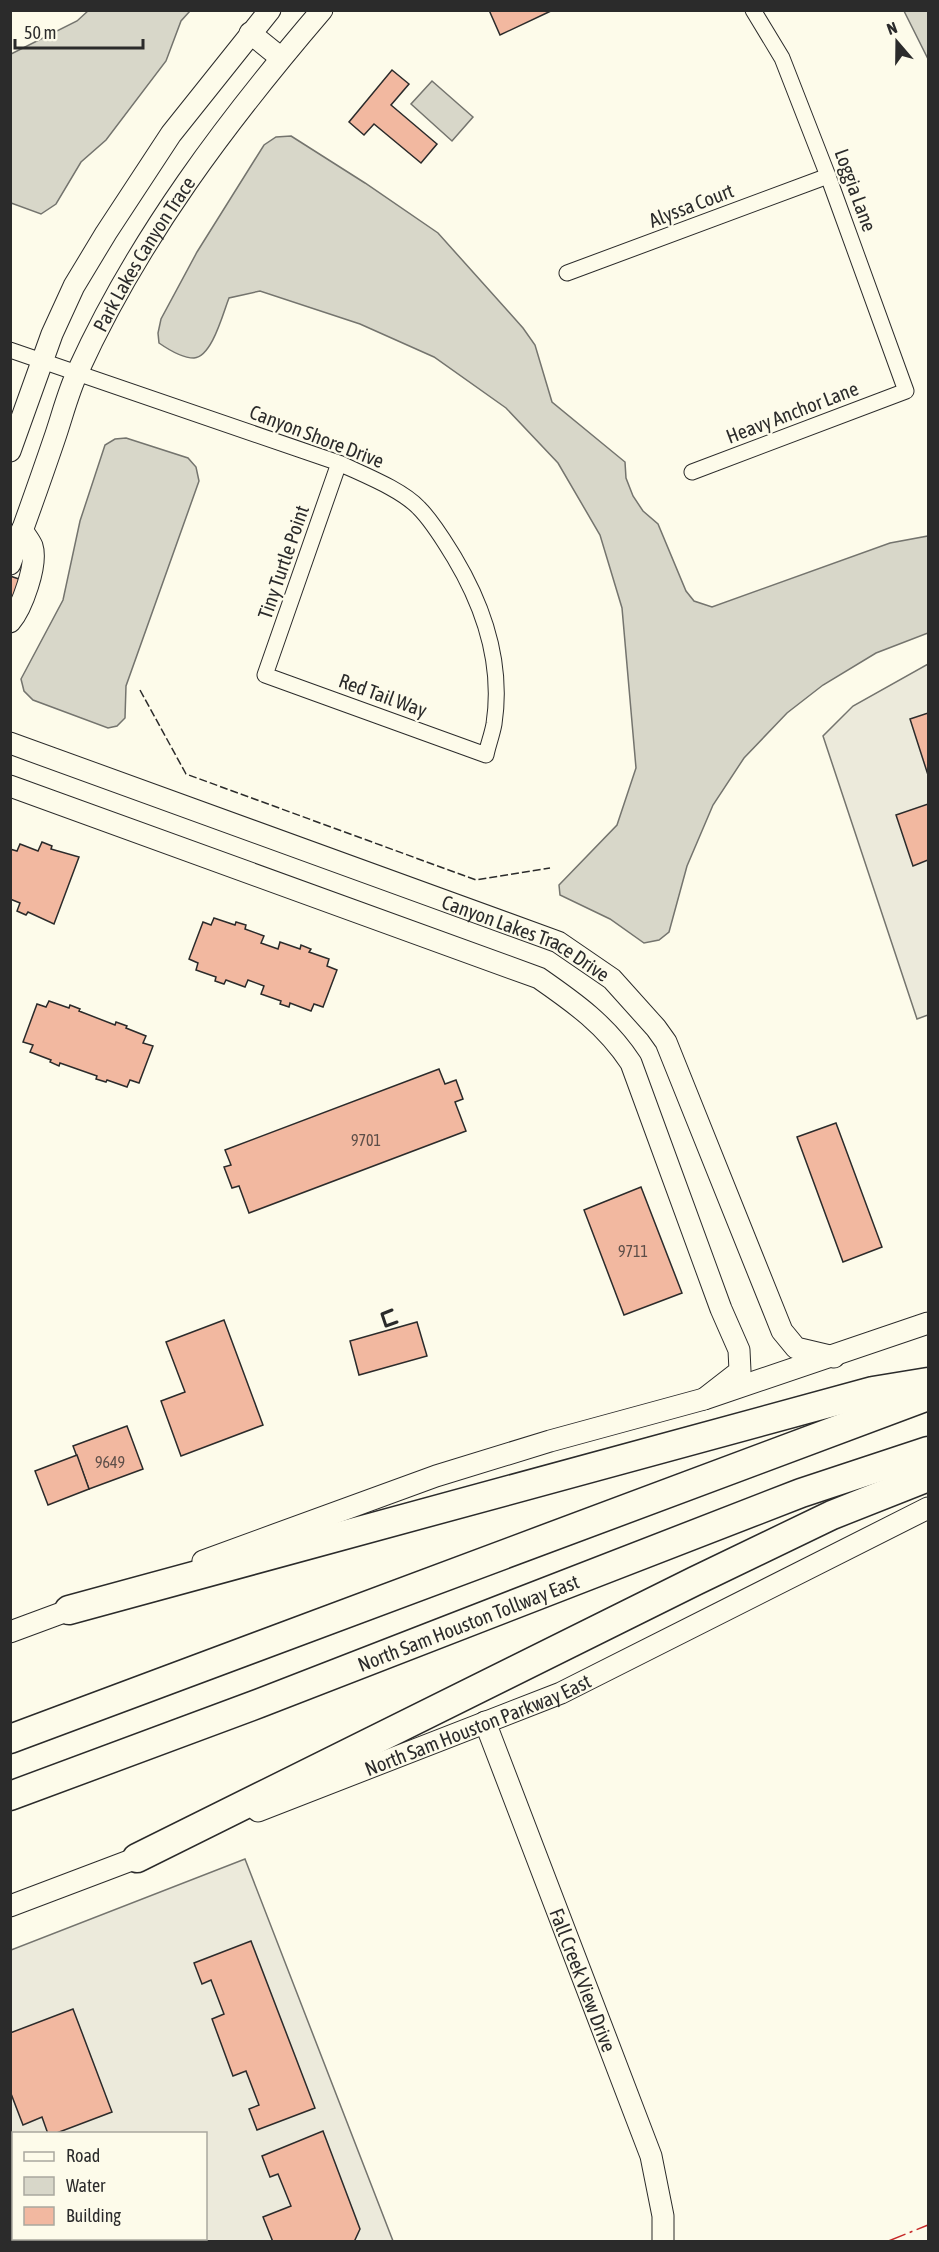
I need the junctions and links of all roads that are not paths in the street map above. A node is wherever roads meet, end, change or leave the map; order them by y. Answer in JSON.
{"nodes":[{"id":1,"x":270,"y":10,"type":"edge"},
{"id":2,"x":322,"y":10,"type":"edge"},
{"id":3,"x":753,"y":10,"type":"edge"},
{"id":4,"x":250,"y":33,"type":"junction"},
{"id":5,"x":281,"y":58,"type":"junction"},
{"id":6,"x":828,"y":176,"type":"junction"},
{"id":7,"x":567,"y":273,"type":"dead end"},
{"id":8,"x":10,"y":350,"type":"edge"},
{"id":9,"x":43,"y":361,"type":"junction"},
{"id":10,"x":77,"y":373,"type":"junction"},
{"id":11,"x":906,"y":391,"type":"joint"},
{"id":12,"x":10,"y":451,"type":"edge"},
{"id":13,"x":339,"y":463,"type":"junction"},
{"id":14,"x":692,"y":472,"type":"dead end"},
{"id":15,"x":16,"y":528,"type":"edge"},
{"id":16,"x":10,"y":564,"type":"edge"},
{"id":17,"x":10,"y":622,"type":"edge"},
{"id":18,"x":265,"y":675,"type":"joint"},
{"id":19,"x":10,"y":743,"type":"edge"},
{"id":20,"x":486,"y":755,"type":"joint"},
{"id":21,"x":10,"y":786,"type":"edge"},
{"id":22,"x":928,"y":1323,"type":"edge"},
{"id":23,"x":834,"y":1356,"type":"junction"},
{"id":24,"x":928,"y":1382,"type":"edge"},
{"id":25,"x":928,"y":1396,"type":"edge"},
{"id":26,"x":704,"y":1399,"type":"junction"},
{"id":27,"x":928,"y":1451,"type":"edge"},
{"id":28,"x":928,"y":1477,"type":"edge"},
{"id":29,"x":928,"y":1508,"type":"edge"},
{"id":30,"x":69,"y":1610,"type":"junction"},
{"id":31,"x":10,"y":1632,"type":"edge"},
{"id":32,"x":485,"y":1722,"type":"junction"},
{"id":33,"x":10,"y":1739,"type":"edge"},
{"id":34,"x":10,"y":1796,"type":"edge"},
{"id":35,"x":137,"y":1858,"type":"junction"},
{"id":36,"x":10,"y":1906,"type":"edge"},
{"id":37,"x":663,"y":2241,"type":"edge"}],
"edges":[{"from":1,"to":4,"type":"street","name":"Park Lakes Canyon Trace"},
{"from":2,"to":5,"type":"street","name":"Park Lakes Canyon Trace"},
{"from":3,"to":6,"type":"street","name":"Loggia Lane"},
{"from":4,"to":5,"type":"street"},
{"from":4,"to":9,"type":"street","name":"Park Lakes Canyon Trace"},
{"from":5,"to":10,"type":"street","name":"Park Lakes Canyon Trace"},
{"from":6,"to":7,"type":"street","name":"Alyssa Court"},
{"from":6,"to":11,"type":"street","name":"Loggia Lane"},
{"from":8,"to":9,"type":"street","name":"Canyon Shore Drive"},
{"from":9,"to":10,"type":"street","name":"Canyon Shore Drive"},
{"from":9,"to":12,"type":"street","name":"Park Lakes Canyon Trace"},
{"from":10,"to":13,"type":"street","name":"Canyon Shore Drive"},
{"from":10,"to":15,"type":"street","name":"Park Lakes Canyon Trace"},
{"from":11,"to":14,"type":"street","name":"Heavy Anchor Lane"},
{"from":13,"to":18,"type":"street","name":"Tiny Turtle Point"},
{"from":13,"to":20,"type":"street","name":"Canyon Shore Drive"},
{"from":15,"to":16,"type":"street","name":"Park Lakes Canyon Trace"},
{"from":15,"to":17,"type":"street"},
{"from":18,"to":20,"type":"street","name":"Red Tail Way"},
{"from":19,"to":23,"type":"street","name":"Canyon Lakes Trace Drive"},
{"from":21,"to":26,"type":"street","name":"Canyon Lakes Trace Drive"},
{"from":22,"to":23,"type":"street"},
{"from":23,"to":26,"type":"street"},
{"from":24,"to":30,"type":"highway"},
{"from":25,"to":33,"type":"highway"},
{"from":26,"to":30,"type":"street"},
{"from":27,"to":34,"type":"highway","name":"North Sam Houston Tollway East"},
{"from":28,"to":35,"type":"highway"},
{"from":29,"to":32,"type":"street","name":"North Sam Houston Parkway East"},
{"from":30,"to":31,"type":"street"},
{"from":32,"to":35,"type":"street","name":"North Sam Houston Parkway East"},
{"from":32,"to":37,"type":"street","name":"Fall Creek View Drive"},
{"from":35,"to":36,"type":"street","name":"North Sam Houston Parkway East"}]}
